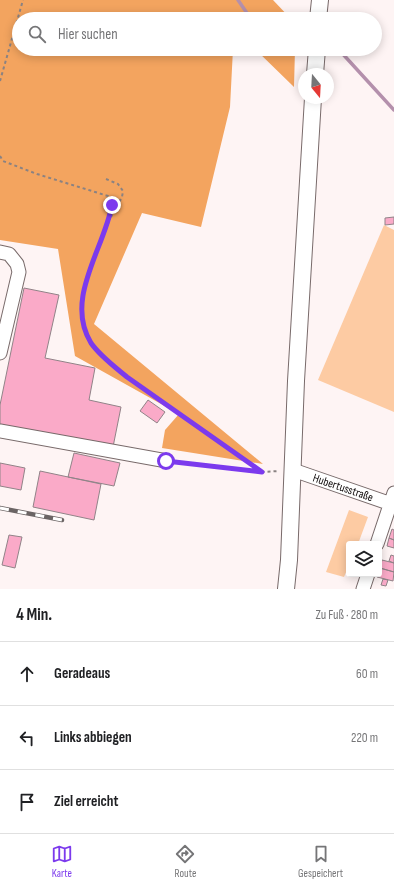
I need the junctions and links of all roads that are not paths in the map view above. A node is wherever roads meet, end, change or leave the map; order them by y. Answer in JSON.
{"nodes":[{"id":1,"x":320,"y":0,"type":"edge"},
{"id":2,"x":319,"y":12,"type":"edge"},
{"id":3,"x":316,"y":56,"type":"edge"},
{"id":4,"x":315,"y":68,"type":"edge"},
{"id":5,"x":313,"y":104,"type":"edge"},
{"id":6,"x":0,"y":252,"type":"edge"},
{"id":7,"x":0,"y":353,"type":"edge"},
{"id":8,"x":0,"y":431,"type":"edge"},
{"id":9,"x":166,"y":461,"type":"road end"},
{"id":10,"x":293,"y":470,"type":"junction"},
{"id":11,"x":392,"y":501,"type":"edge"},
{"id":12,"x":378,"y":541,"type":"edge"},
{"id":13,"x":367,"y":577,"type":"edge"},
{"id":14,"x":286,"y":589,"type":"edge"},
{"id":15,"x":363,"y":589,"type":"edge"}],
"edges":[{"from":1,"to":2,"type":"main road"},
{"from":3,"to":4,"type":"main road"},
{"from":5,"to":10,"type":"main road"},
{"from":6,"to":7,"type":"street"},
{"from":8,"to":9,"type":"street"},
{"from":10,"to":11,"type":"street","name":"Hubertusstraße"},
{"from":10,"to":14,"type":"main road"},
{"from":11,"to":12,"type":"street"},
{"from":13,"to":15,"type":"street"}]}
